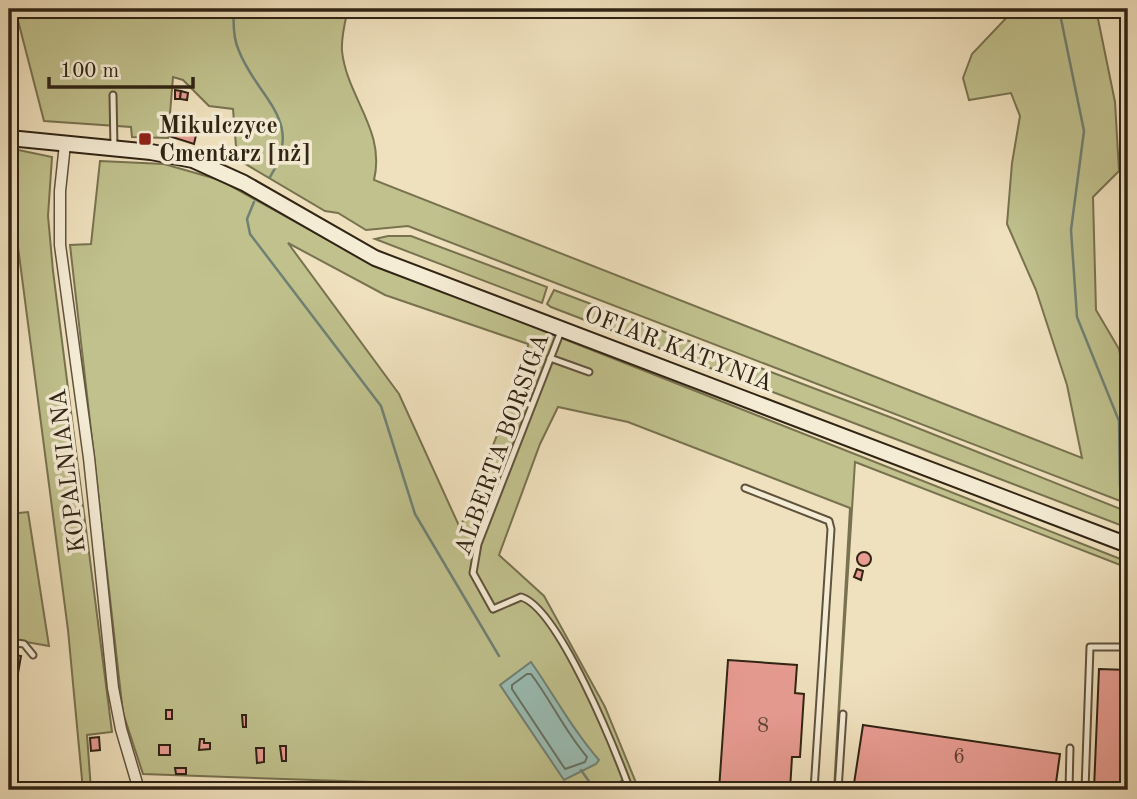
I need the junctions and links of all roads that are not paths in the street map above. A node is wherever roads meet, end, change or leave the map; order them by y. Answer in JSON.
{"nodes":[{"id":1,"x":113,"y":95,"type":"dead end"},
{"id":2,"x":9,"y":138,"type":"edge"},
{"id":3,"x":65,"y":144,"type":"junction"},
{"id":4,"x":114,"y":148,"type":"junction"},
{"id":5,"x":562,"y":328,"type":"junction"},
{"id":6,"x":550,"y":358,"type":"junction"},
{"id":7,"x":589,"y":372,"type":"dead end"},
{"id":8,"x":512,"y":397,"type":"dead end"},
{"id":9,"x":531,"y":405,"type":"junction"},
{"id":10,"x":745,"y":488,"type":"dead end"},
{"id":11,"x":1128,"y":545,"type":"edge"},
{"id":12,"x":9,"y":642,"type":"edge"},
{"id":13,"x":1128,"y":647,"type":"edge"},
{"id":14,"x":33,"y":655,"type":"dead end"},
{"id":15,"x":843,"y":714,"type":"dead end"},
{"id":16,"x":1070,"y":748,"type":"dead end"},
{"id":17,"x":627,"y":782,"type":"junction"},
{"id":18,"x":615,"y":789,"type":"edge"},
{"id":19,"x":139,"y":790,"type":"edge"},
{"id":20,"x":630,"y":790,"type":"edge"},
{"id":21,"x":814,"y":790,"type":"edge"},
{"id":22,"x":838,"y":790,"type":"edge"},
{"id":23,"x":1069,"y":790,"type":"edge"},
{"id":24,"x":1085,"y":790,"type":"edge"}],
"edges":[{"from":1,"to":4,"type":"lane"},
{"from":2,"to":3,"type":"street","name":"OFIAR KATYNIA"},
{"from":3,"to":4,"type":"street","name":"OFIAR KATYNIA"},
{"from":3,"to":19,"type":"street","name":"KOPALNIANA"},
{"from":4,"to":5,"type":"street","name":"OFIAR KATYNIA"},
{"from":5,"to":6,"type":"lane","name":"ALBERTA BORSIGA"},
{"from":5,"to":11,"type":"street","name":"OFIAR KATYNIA"},
{"from":6,"to":7,"type":"lane"},
{"from":6,"to":9,"type":"lane","name":"ALBERTA BORSIGA"},
{"from":8,"to":9,"type":"lane"},
{"from":9,"to":17,"type":"lane","name":"ALBERTA BORSIGA"},
{"from":10,"to":21,"type":"lane"},
{"from":12,"to":14,"type":"lane"},
{"from":13,"to":24,"type":"lane"},
{"from":15,"to":22,"type":"lane"},
{"from":16,"to":23,"type":"lane"},
{"from":17,"to":18,"type":"lane"},
{"from":17,"to":20,"type":"lane"}]}
